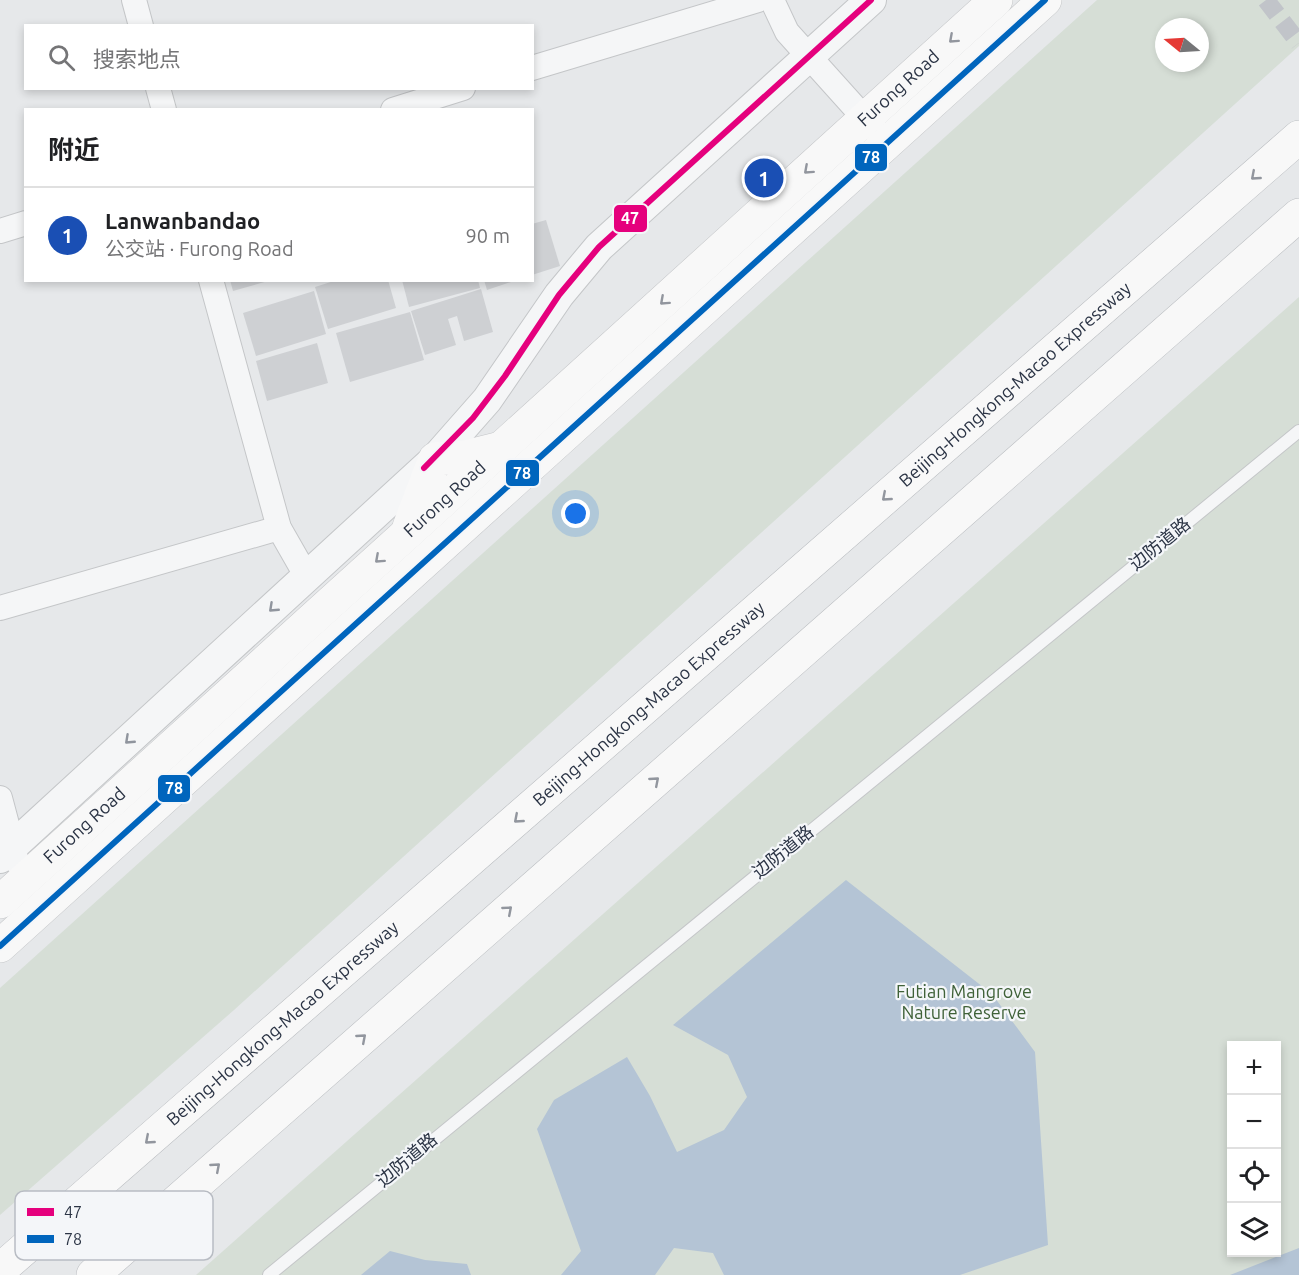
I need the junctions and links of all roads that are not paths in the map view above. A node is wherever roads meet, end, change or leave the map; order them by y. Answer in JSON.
{"nodes":[{"id":1,"x":134,"y":0,"type":"edge"},
{"id":2,"x":758,"y":0,"type":"edge"},
{"id":3,"x":772,"y":0,"type":"edge"},
{"id":4,"x":871,"y":0,"type":"edge"},
{"id":5,"x":996,"y":0,"type":"edge"},
{"id":6,"x":1045,"y":0,"type":"edge"},
{"id":7,"x":140,"y":24,"type":"edge"},
{"id":8,"x":809,"y":56,"type":"junction"},
{"id":9,"x":534,"y":67,"type":"edge"},
{"id":10,"x":159,"y":90,"type":"edge"},
{"id":11,"x":458,"y":90,"type":"edge"},
{"id":12,"x":163,"y":108,"type":"edge"},
{"id":13,"x":399,"y":108,"type":"edge"},
{"id":14,"x":865,"y":119,"type":"junction"},
{"id":15,"x":1299,"y":137,"type":"edge"},
{"id":16,"x":887,"y":143,"type":"junction"},
{"id":17,"x":1299,"y":215,"type":"edge"},
{"id":18,"x":24,"y":224,"type":"edge"},
{"id":19,"x":0,"y":231,"type":"edge"},
{"id":20,"x":212,"y":282,"type":"edge"},
{"id":21,"x":1299,"y":431,"type":"edge"},
{"id":22,"x":502,"y":447,"type":"junction"},
{"id":23,"x":435,"y":459,"type":"junction"},
{"id":24,"x":279,"y":528,"type":"junction"},
{"id":25,"x":406,"y":534,"type":"junction"},
{"id":26,"x":307,"y":577,"type":"junction"},
{"id":27,"x":0,"y":608,"type":"edge"},
{"id":28,"x":0,"y":798,"type":"edge"},
{"id":29,"x":7,"y":852,"type":"edge"},
{"id":30,"x":11,"y":892,"type":"edge"},
{"id":31,"x":0,"y":946,"type":"edge"},
{"id":32,"x":91,"y":1191,"type":"edge"},
{"id":33,"x":189,"y":1191,"type":"edge"},
{"id":34,"x":15,"y":1257,"type":"edge"},
{"id":35,"x":110,"y":1260,"type":"edge"},
{"id":36,"x":0,"y":1270,"type":"edge"},
{"id":37,"x":93,"y":1275,"type":"edge"},
{"id":38,"x":269,"y":1275,"type":"edge"}],
"edges":[{"from":1,"to":7,"type":"street"},
{"from":2,"to":9,"type":"street"},
{"from":3,"to":8,"type":"street"},
{"from":4,"to":8,"type":"street"},
{"from":5,"to":14,"type":"main road","name":"Furong Road","one_way":true},
{"from":6,"to":16,"type":"main road","name":"Furong Road"},
{"from":8,"to":14,"type":"street"},
{"from":8,"to":23,"type":"street"},
{"from":10,"to":12,"type":"street"},
{"from":11,"to":13,"type":"street"},
{"from":14,"to":16,"type":"street"},
{"from":14,"to":22,"type":"main road","name":"Furong Road","one_way":true},
{"from":15,"to":32,"type":"main road","name":"Beijing-Hongkong-Macao Expressway","one_way":true},
{"from":16,"to":31,"type":"main road","name":"Furong Road"},
{"from":33,"to":17,"type":"main road","one_way":true},
{"from":18,"to":19,"type":"street"},
{"from":20,"to":24,"type":"street"},
{"from":21,"to":38,"type":"lane","name":"边防道路"},
{"from":22,"to":23,"type":"main road"},
{"from":22,"to":25,"type":"main road","name":"Furong Road"},
{"from":23,"to":25,"type":"main road"},
{"from":23,"to":26,"type":"street"},
{"from":24,"to":26,"type":"street"},
{"from":24,"to":27,"type":"street"},
{"from":25,"to":30,"type":"main road","name":"Furong Road","one_way":true},
{"from":26,"to":29,"type":"street","one_way":true},
{"from":28,"to":29,"type":"street"},
{"from":29,"to":30,"type":"street"},
{"from":34,"to":36,"type":"main road","name":"Beijing-Hongkong-Macao Expressway","one_way":true},
{"from":37,"to":35,"type":"main road","one_way":true}]}
